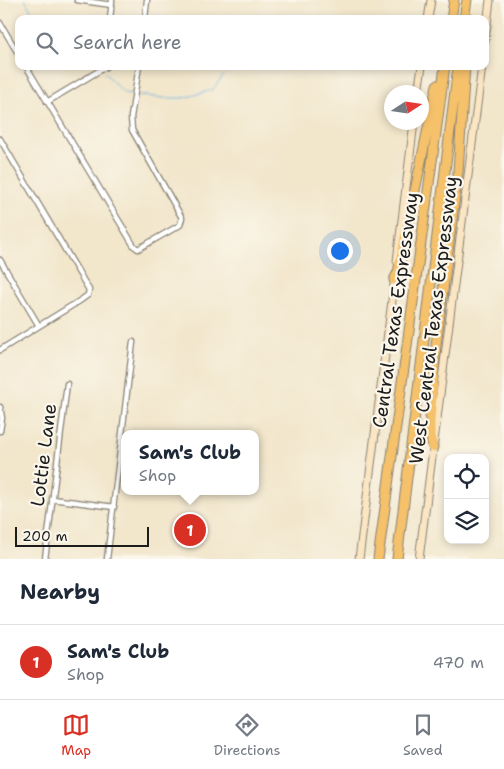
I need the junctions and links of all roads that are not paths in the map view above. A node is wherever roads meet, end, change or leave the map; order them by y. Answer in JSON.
{"nodes":[{"id":1,"x":77,"y":0,"type":"edge"},
{"id":2,"x":147,"y":0,"type":"edge"},
{"id":3,"x":430,"y":0,"type":"edge"},
{"id":4,"x":454,"y":0,"type":"edge"},
{"id":5,"x":467,"y":0,"type":"edge"},
{"id":6,"x":490,"y":0,"type":"edge"},
{"id":7,"x":112,"y":2,"type":"edge"},
{"id":8,"x":110,"y":15,"type":"edge"},
{"id":9,"x":145,"y":15,"type":"edge"},
{"id":10,"x":428,"y":15,"type":"edge"},
{"id":11,"x":452,"y":15,"type":"edge"},
{"id":12,"x":465,"y":15,"type":"edge"},
{"id":13,"x":488,"y":15,"type":"edge"},
{"id":14,"x":0,"y":23,"type":"edge"},
{"id":15,"x":15,"y":48,"type":"edge"},
{"id":16,"x":28,"y":70,"type":"edge"},
{"id":17,"x":100,"y":70,"type":"edge"},
{"id":18,"x":138,"y":70,"type":"edge"},
{"id":19,"x":421,"y":70,"type":"edge"},
{"id":20,"x":443,"y":70,"type":"edge"},
{"id":21,"x":443,"y":70,"type":"edge"},
{"id":22,"x":458,"y":70,"type":"edge"},
{"id":23,"x":465,"y":70,"type":"edge"},
{"id":24,"x":482,"y":70,"type":"edge"},
{"id":25,"x":419,"y":85,"type":"edge"},
{"id":26,"x":47,"y":102,"type":"junction"},
{"id":27,"x":413,"y":130,"type":"edge"},
{"id":28,"x":0,"y":140,"type":"edge"},
{"id":29,"x":0,"y":260,"type":"edge"},
{"id":30,"x":394,"y":280,"type":"junction"},
{"id":31,"x":39,"y":326,"type":"junction"},
{"id":32,"x":133,"y":342,"type":"dead end"},
{"id":33,"x":0,"y":350,"type":"edge"},
{"id":34,"x":67,"y":384,"type":"dead end"},
{"id":35,"x":0,"y":407,"type":"edge"},
{"id":36,"x":123,"y":430,"type":"edge"},
{"id":37,"x":0,"y":432,"type":"edge"},
{"id":38,"x":121,"y":446,"type":"edge"},
{"id":39,"x":433,"y":447,"type":"junction"},
{"id":40,"x":52,"y":499,"type":"junction"},
{"id":41,"x":114,"y":506,"type":"junction"},
{"id":42,"x":45,"y":559,"type":"edge"},
{"id":43,"x":107,"y":559,"type":"edge"},
{"id":44,"x":359,"y":559,"type":"edge"},
{"id":45,"x":378,"y":559,"type":"edge"},
{"id":46,"x":397,"y":559,"type":"edge"},
{"id":47,"x":419,"y":559,"type":"edge"}],
"edges":[{"from":1,"to":7,"type":"street"},
{"from":2,"to":9,"type":"street"},
{"from":3,"to":10,"type":"main road"},
{"from":4,"to":11,"type":"highway"},
{"from":5,"to":12,"type":"highway"},
{"from":6,"to":13,"type":"main road"},
{"from":7,"to":8,"type":"street"},
{"from":14,"to":15,"type":"street"},
{"from":16,"to":26,"type":"street"},
{"from":17,"to":26,"type":"street"},
{"from":18,"to":26,"type":"street"},
{"from":19,"to":25,"type":"main road"},
{"from":20,"to":30,"type":"highway"},
{"from":21,"to":45,"type":"highway","name":"Central Texas Expressway"},
{"from":22,"to":46,"type":"highway","name":"Central Texas Expressway"},
{"from":23,"to":39,"type":"highway"},
{"from":24,"to":39,"type":"main road","name":"West Central Texas Expressway"},
{"from":27,"to":30,"type":"main road"},
{"from":28,"to":31,"type":"street"},
{"from":29,"to":31,"type":"street"},
{"from":30,"to":44,"type":"main road"},
{"from":31,"to":33,"type":"street"},
{"from":32,"to":36,"type":"street"},
{"from":34,"to":40,"type":"street","name":"Lottie Lane"},
{"from":35,"to":37,"type":"street"},
{"from":38,"to":41,"type":"street"},
{"from":39,"to":47,"type":"main road","name":"West Central Texas Expressway"},
{"from":40,"to":41,"type":"street"},
{"from":40,"to":42,"type":"street","name":"Lottie Lane"},
{"from":41,"to":43,"type":"street"}]}
